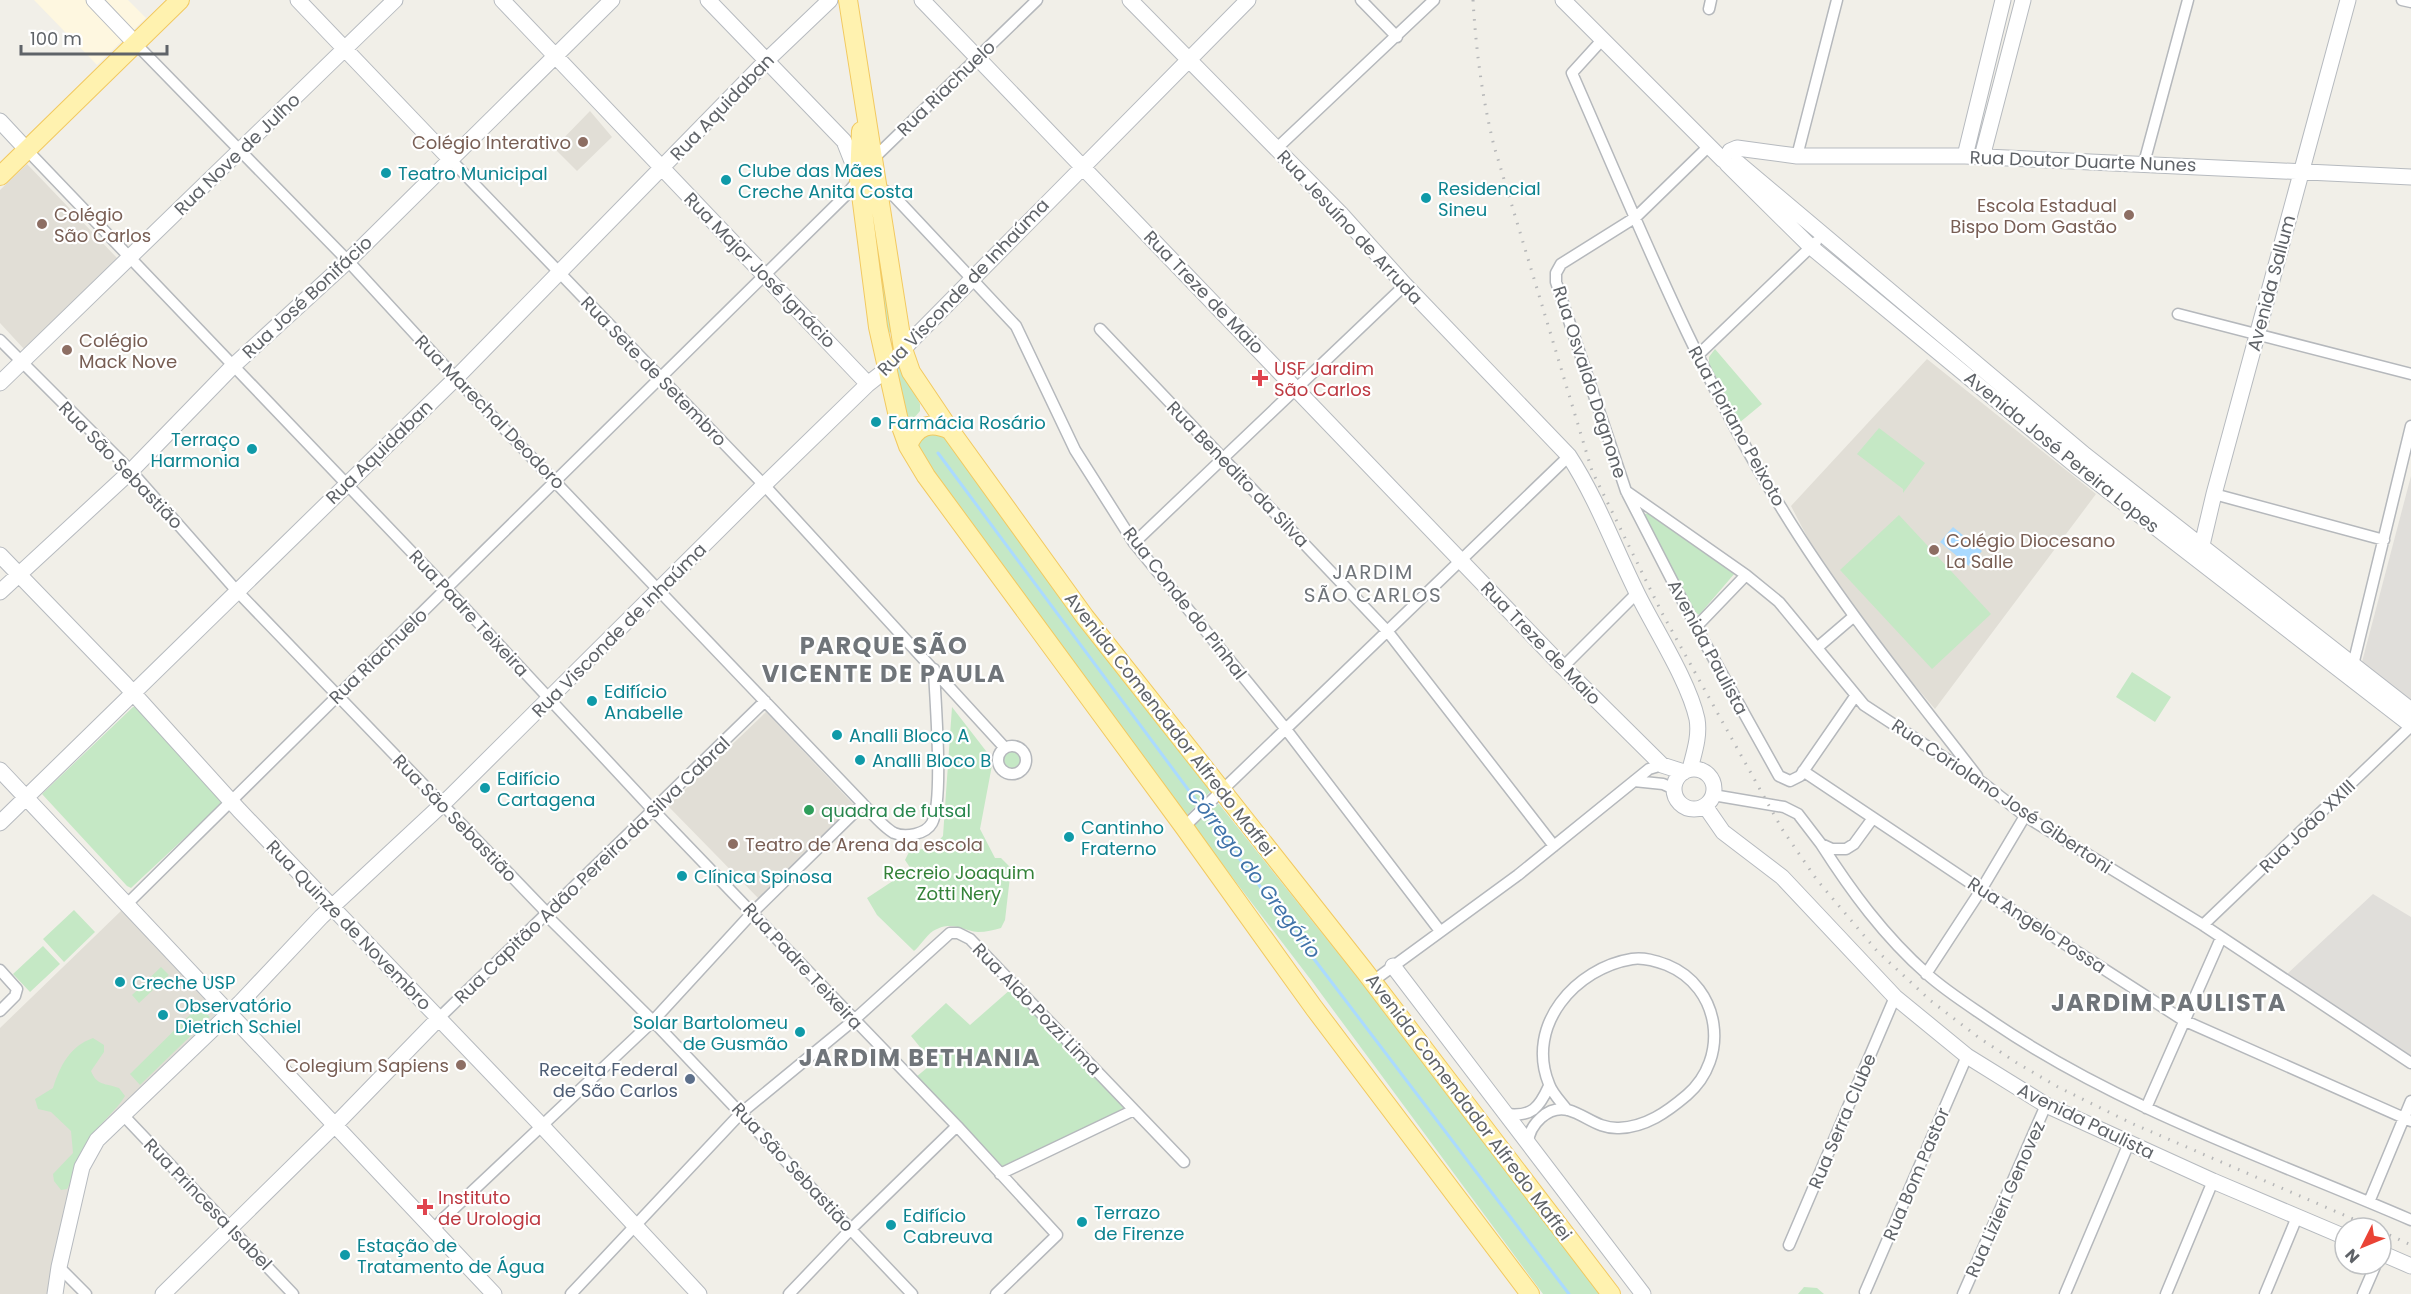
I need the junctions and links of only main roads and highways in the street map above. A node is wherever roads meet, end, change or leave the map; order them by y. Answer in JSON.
{"nodes":[{"id":1,"x":180,"y":0,"type":"edge"},
{"id":2,"x":848,"y":0,"type":"edge"},
{"id":3,"x":862,"y":93,"type":"junction"},
{"id":4,"x":0,"y":176,"type":"edge"},
{"id":5,"x":930,"y":401,"type":"junction"},
{"id":6,"x":899,"y":421,"type":"junction"},
{"id":7,"x":950,"y":430,"type":"junction"},
{"id":8,"x":908,"y":446,"type":"junction"},
{"id":9,"x":1530,"y":1294,"type":"edge"},
{"id":10,"x":1611,"y":1294,"type":"edge"}],
"edges":[{"from":1,"to":4,"type":"main road"},
{"from":2,"to":3,"type":"main road","name":"Avenida Comendador Alfredo Maffei"},
{"from":3,"to":5,"type":"main road","name":"Avenida Comendador Alfredo Maffei"},
{"from":3,"to":6,"type":"main road","name":"Avenida Comendador Alfredo Maffei"},
{"from":5,"to":6,"type":"main road"},
{"from":5,"to":7,"type":"main road","name":"Avenida Comendador Alfredo Maffei"},
{"from":6,"to":8,"type":"main road","name":"Avenida Comendador Alfredo Maffei"},
{"from":7,"to":8,"type":"main road"},
{"from":7,"to":10,"type":"main road","name":"Avenida Comendador Alfredo Maffei"},
{"from":8,"to":9,"type":"main road","name":"Avenida Comendador Alfredo Maffei"}]}
